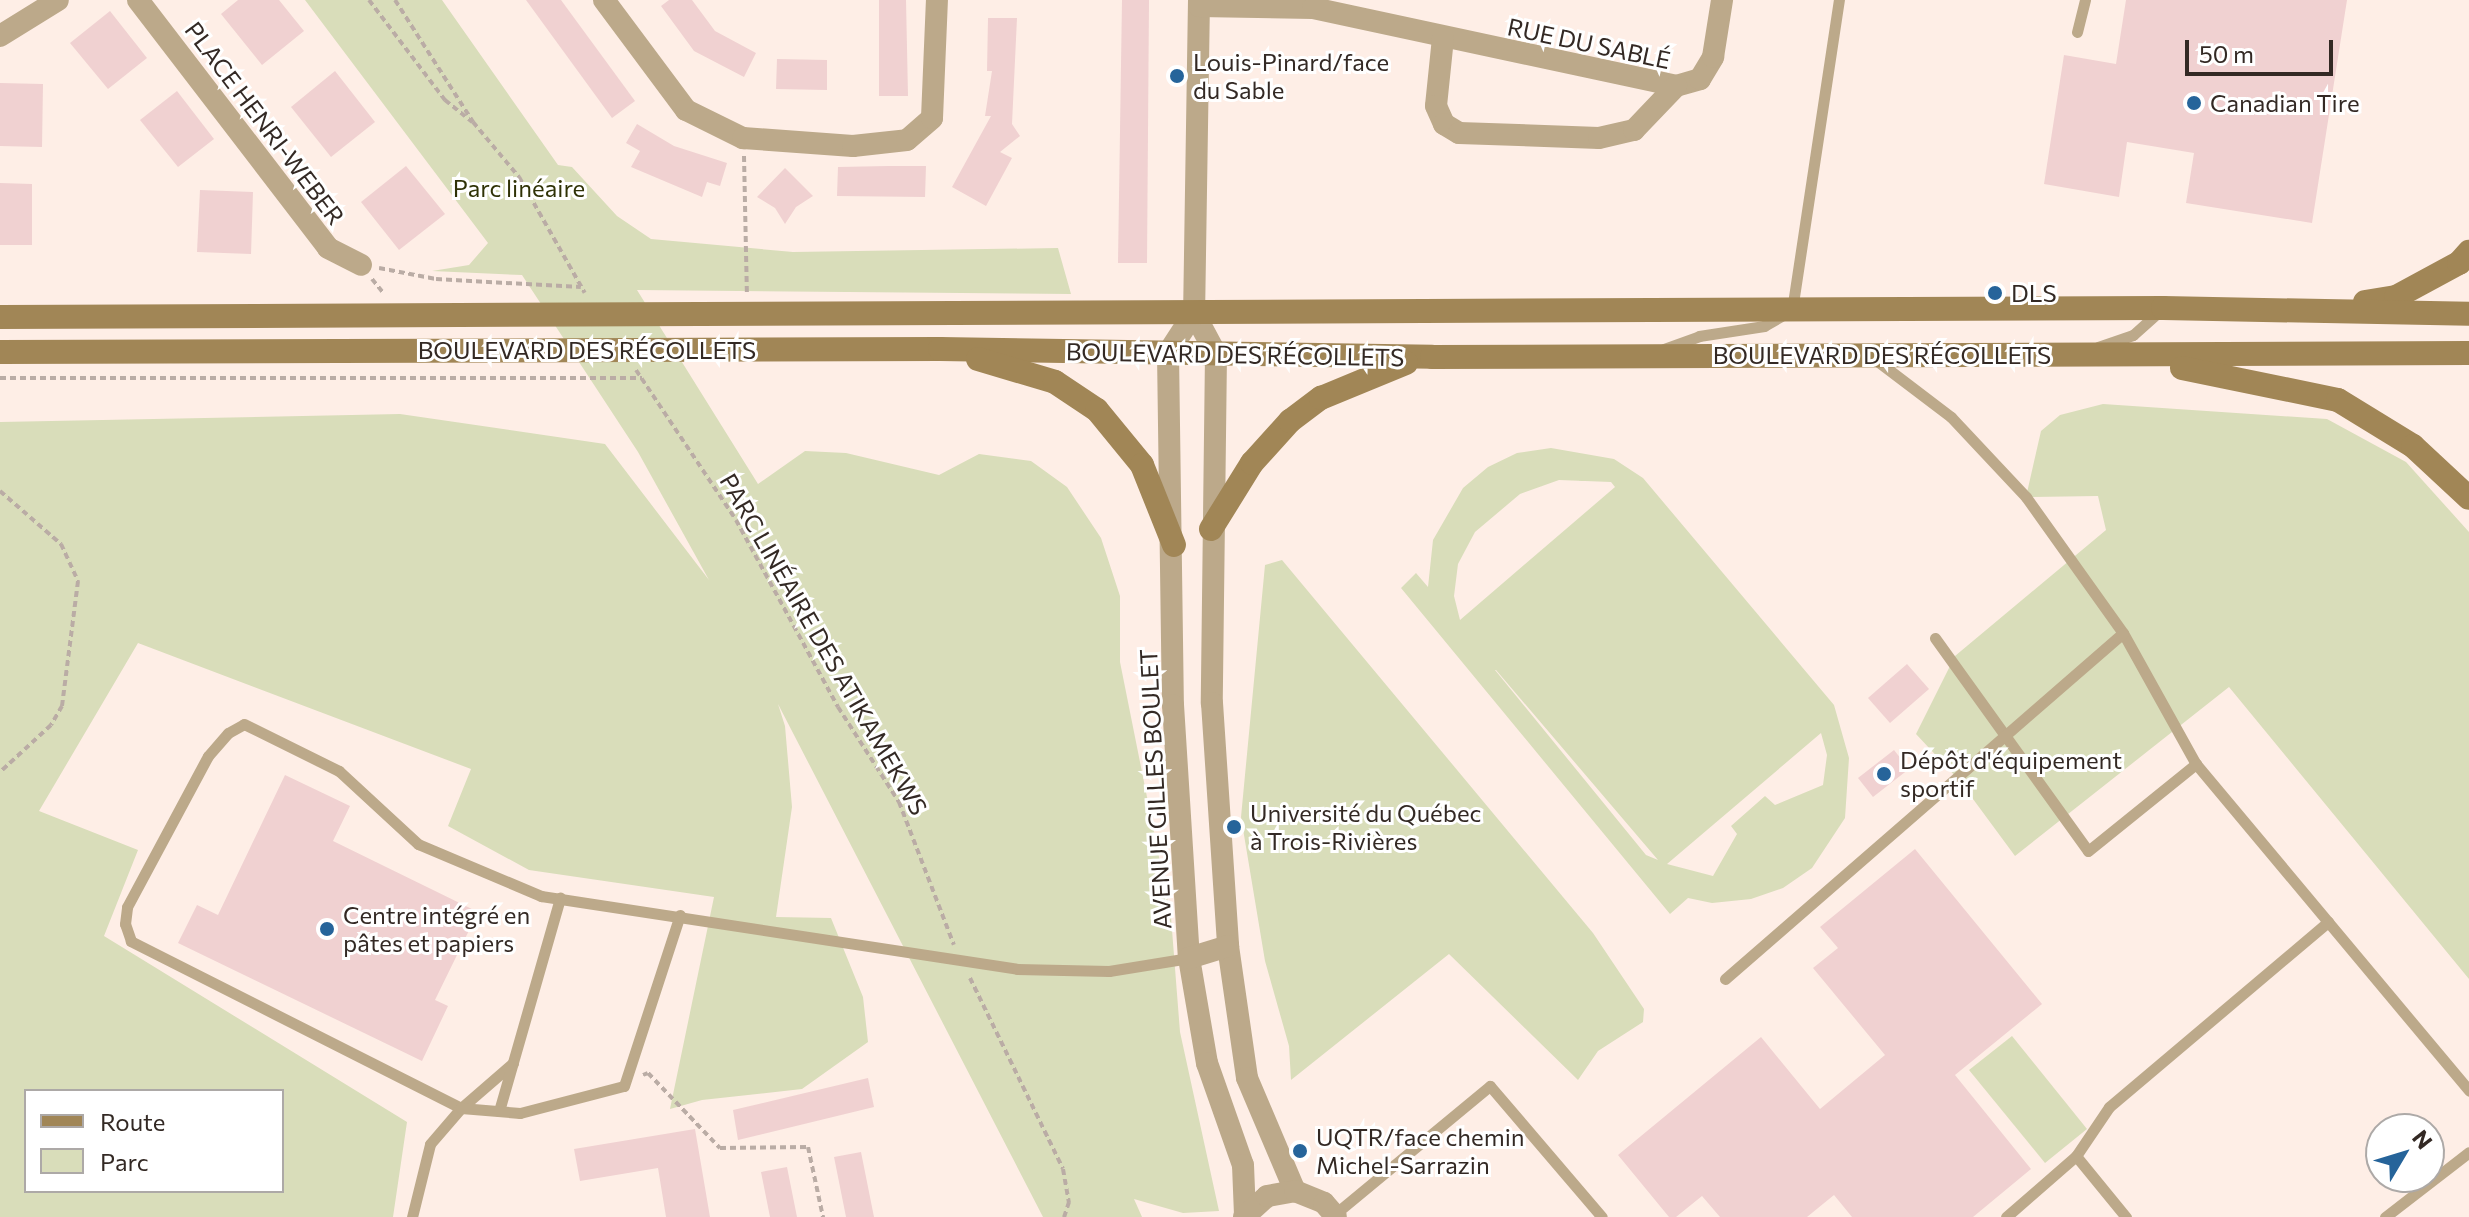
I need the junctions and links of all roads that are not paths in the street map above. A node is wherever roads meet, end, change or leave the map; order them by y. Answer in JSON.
{"nodes":[{"id":1,"x":58,"y":0,"type":"edge"},
{"id":2,"x":138,"y":0,"type":"edge"},
{"id":3,"x":604,"y":0,"type":"edge"},
{"id":4,"x":937,"y":0,"type":"edge"},
{"id":5,"x":1722,"y":0,"type":"edge"},
{"id":6,"x":1839,"y":0,"type":"edge"},
{"id":7,"x":2085,"y":0,"type":"edge"},
{"id":8,"x":1199,"y":3,"type":"edge"},
{"id":9,"x":2077,"y":32,"type":"dead end"},
{"id":10,"x":0,"y":36,"type":"edge"},
{"id":11,"x":1443,"y":38,"type":"junction"},
{"id":12,"x":1676,"y":86,"type":"junction"},
{"id":13,"x":2469,"y":252,"type":"edge"},
{"id":14,"x":361,"y":265,"type":"road end"},
{"id":15,"x":2163,"y":308,"type":"junction"},
{"id":16,"x":1792,"y":310,"type":"junction"},
{"id":17,"x":1194,"y":313,"type":"junction"},
{"id":18,"x":2286,"y":314,"type":"junction"},
{"id":19,"x":2469,"y":314,"type":"edge"},
{"id":20,"x":0,"y":317,"type":"edge"},
{"id":21,"x":940,"y":349,"type":"junction"},
{"id":22,"x":1864,"y":351,"type":"junction"},
{"id":23,"x":0,"y":352,"type":"edge"},
{"id":24,"x":1168,"y":353,"type":"junction"},
{"id":25,"x":2469,"y":353,"type":"edge"},
{"id":26,"x":1216,"y":354,"type":"junction"},
{"id":27,"x":1649,"y":354,"type":"junction"},
{"id":28,"x":1432,"y":357,"type":"junction"},
{"id":29,"x":2071,"y":357,"type":"junction"},
{"id":30,"x":2112,"y":357,"type":"junction"},
{"id":31,"x":2469,"y":498,"type":"edge"},
{"id":32,"x":1211,"y":529,"type":"junction"},
{"id":33,"x":1174,"y":545,"type":"junction"},
{"id":34,"x":2123,"y":633,"type":"junction"},
{"id":35,"x":1935,"y":638,"type":"dead end"},
{"id":36,"x":1212,"y":703,"type":"junction"},
{"id":37,"x":1173,"y":705,"type":"junction"},
{"id":38,"x":2004,"y":735,"type":"junction"},
{"id":39,"x":2196,"y":764,"type":"junction"},
{"id":40,"x":560,"y":898,"type":"junction"},
{"id":41,"x":680,"y":915,"type":"junction"},
{"id":42,"x":2328,"y":922,"type":"junction"},
{"id":43,"x":1228,"y":946,"type":"junction"},
{"id":44,"x":1189,"y":958,"type":"junction"},
{"id":45,"x":1725,"y":979,"type":"dead end"},
{"id":46,"x":513,"y":1063,"type":"junction"},
{"id":47,"x":2469,"y":1091,"type":"edge"},
{"id":48,"x":461,"y":1108,"type":"junction"},
{"id":49,"x":499,"y":1111,"type":"junction"},
{"id":50,"x":2469,"y":1152,"type":"edge"},
{"id":51,"x":2076,"y":1156,"type":"junction"},
{"id":52,"x":1295,"y":1191,"type":"junction"},
{"id":53,"x":1245,"y":1216,"type":"edge"},
{"id":54,"x":1336,"y":1216,"type":"edge"},
{"id":55,"x":412,"y":1217,"type":"edge"},
{"id":56,"x":1602,"y":1217,"type":"edge"},
{"id":57,"x":2006,"y":1217,"type":"edge"},
{"id":58,"x":2126,"y":1217,"type":"edge"},
{"id":59,"x":2385,"y":1217,"type":"edge"}],
"edges":[{"from":1,"to":10,"type":"street"},
{"from":2,"to":14,"type":"street","name":"PLACE HENRI-WEBER"},
{"from":3,"to":4,"type":"street"},
{"from":5,"to":12,"type":"street"},
{"from":6,"to":16,"type":"lane"},
{"from":7,"to":9,"type":"lane"},
{"from":8,"to":11,"type":"street","name":"RUE DU SABLÉ"},
{"from":8,"to":17,"type":"street"},
{"from":11,"to":12,"type":"street","name":"RUE DU SABLÉ"},
{"from":11,"to":12,"type":"street","name":"RUE DU SABLÉ"},
{"from":13,"to":18,"type":"main road"},
{"from":15,"to":16,"type":"main road","name":"BOULEVARD DES RÉCOLLETS"},
{"from":15,"to":18,"type":"main road","name":"BOULEVARD DES RÉCOLLETS"},
{"from":15,"to":29,"type":"lane"},
{"from":16,"to":17,"type":"main road","name":"BOULEVARD DES RÉCOLLETS"},
{"from":16,"to":27,"type":"lane"},
{"from":17,"to":20,"type":"main road","name":"BOULEVARD DES RÉCOLLETS"},
{"from":17,"to":24,"type":"street"},
{"from":17,"to":26,"type":"street"},
{"from":18,"to":19,"type":"main road","name":"BOULEVARD DES RÉCOLLETS"},
{"from":21,"to":23,"type":"main road","name":"BOULEVARD DES RÉCOLLETS"},
{"from":21,"to":24,"type":"main road","name":"BOULEVARD DES RÉCOLLETS"},
{"from":21,"to":33,"type":"main road"},
{"from":22,"to":27,"type":"main road","name":"BOULEVARD DES RÉCOLLETS"},
{"from":22,"to":29,"type":"main road","name":"BOULEVARD DES RÉCOLLETS"},
{"from":22,"to":34,"type":"lane"},
{"from":24,"to":26,"type":"main road","name":"BOULEVARD DES RÉCOLLETS"},
{"from":24,"to":33,"type":"street","name":"AVENUE GILLES BOULET"},
{"from":25,"to":30,"type":"main road","name":"BOULEVARD DES RÉCOLLETS"},
{"from":26,"to":28,"type":"main road","name":"BOULEVARD DES RÉCOLLETS"},
{"from":26,"to":32,"type":"street"},
{"from":27,"to":28,"type":"main road","name":"BOULEVARD DES RÉCOLLETS"},
{"from":28,"to":32,"type":"main road"},
{"from":29,"to":30,"type":"main road","name":"BOULEVARD DES RÉCOLLETS"},
{"from":30,"to":31,"type":"main road"},
{"from":32,"to":36,"type":"street"},
{"from":33,"to":37,"type":"street","name":"AVENUE GILLES BOULET"},
{"from":34,"to":38,"type":"lane"},
{"from":34,"to":39,"type":"lane"},
{"from":35,"to":38,"type":"lane"},
{"from":36,"to":37,"type":"street"},
{"from":36,"to":43,"type":"street"},
{"from":37,"to":44,"type":"street","name":"AVENUE GILLES BOULET"},
{"from":38,"to":39,"type":"lane"},
{"from":38,"to":45,"type":"lane"},
{"from":39,"to":42,"type":"lane"},
{"from":40,"to":41,"type":"lane"},
{"from":40,"to":46,"type":"lane"},
{"from":40,"to":48,"type":"lane"},
{"from":41,"to":44,"type":"lane"},
{"from":41,"to":49,"type":"lane"},
{"from":42,"to":47,"type":"lane"},
{"from":42,"to":51,"type":"lane"},
{"from":43,"to":44,"type":"street"},
{"from":43,"to":52,"type":"street"},
{"from":44,"to":53,"type":"street","name":"AVENUE GILLES BOULET"},
{"from":46,"to":48,"type":"lane"},
{"from":46,"to":49,"type":"lane"},
{"from":48,"to":49,"type":"lane"},
{"from":48,"to":55,"type":"lane"},
{"from":50,"to":59,"type":"lane"},
{"from":51,"to":57,"type":"lane"},
{"from":51,"to":58,"type":"lane"},
{"from":52,"to":53,"type":"street","name":"AVENUE GILLES BOULET"},
{"from":52,"to":54,"type":"street"},
{"from":54,"to":56,"type":"lane"}]}
